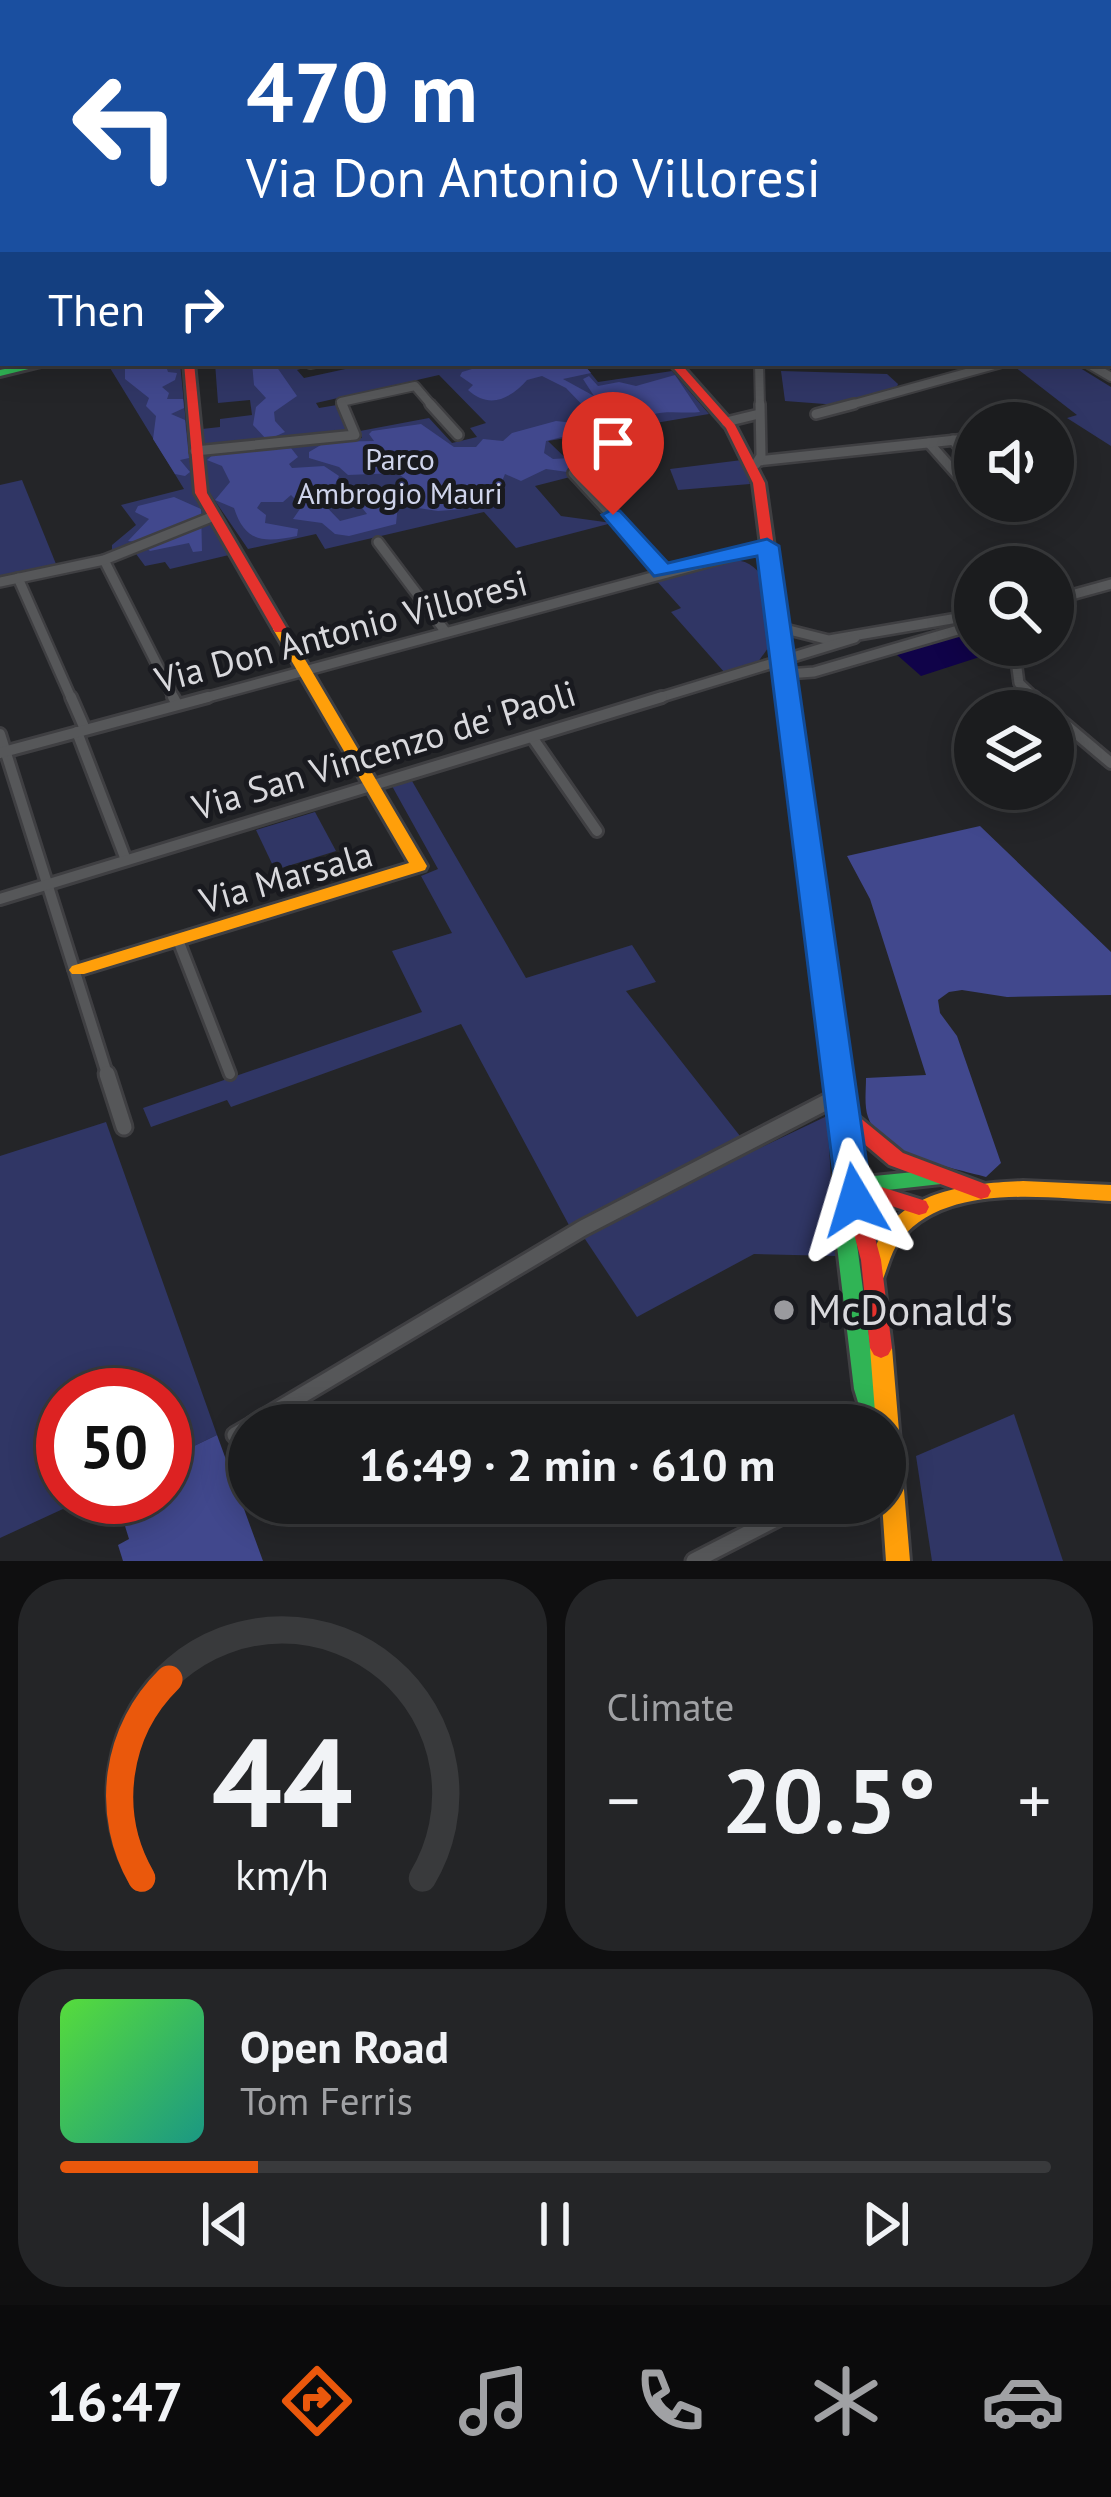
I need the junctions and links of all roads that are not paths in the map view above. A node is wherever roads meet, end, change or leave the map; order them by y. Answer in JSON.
{"nodes":[{"id":1,"x":34,"y":366,"type":"edge"},
{"id":2,"x":189,"y":366,"type":"edge"},
{"id":3,"x":677,"y":366,"type":"edge"},
{"id":4,"x":759,"y":366,"type":"edge"},
{"id":5,"x":991,"y":366,"type":"edge"},
{"id":6,"x":0,"y":373,"type":"edge"},
{"id":7,"x":759,"y":414,"type":"junction"},
{"id":8,"x":816,"y":414,"type":"dead end"},
{"id":9,"x":727,"y":422,"type":"junction"},
{"id":10,"x":458,"y":435,"type":"dead end"},
{"id":11,"x":953,"y":440,"type":"edge"},
{"id":12,"x":929,"y":443,"type":"junction"},
{"id":13,"x":195,"y":451,"type":"junction"},
{"id":14,"x":756,"y":464,"type":"junction"},
{"id":15,"x":954,"y":471,"type":"edge"},
{"id":16,"x":573,"y":473,"type":"dead end"},
{"id":17,"x":213,"y":517,"type":"junction"},
{"id":18,"x":378,"y":542,"type":"dead end"},
{"id":19,"x":767,"y":546,"type":"junction"},
{"id":20,"x":104,"y":560,"type":"junction"},
{"id":21,"x":663,"y":571,"type":"junction"},
{"id":22,"x":18,"y":578,"type":"junction"},
{"id":23,"x":0,"y":582,"type":"edge"},
{"id":24,"x":1111,"y":584,"type":"edge"},
{"id":25,"x":1074,"y":594,"type":"edge"},
{"id":26,"x":954,"y":619,"type":"edge"},
{"id":27,"x":782,"y":628,"type":"junction"},
{"id":28,"x":445,"y":631,"type":"junction"},
{"id":29,"x":954,"y":631,"type":"edge"},
{"id":30,"x":855,"y":638,"type":"junction"},
{"id":31,"x":786,"y":668,"type":"junction"},
{"id":32,"x":306,"y":669,"type":"junction"},
{"id":33,"x":178,"y":704,"type":"junction"},
{"id":34,"x":81,"y":731,"type":"junction"},
{"id":35,"x":1074,"y":732,"type":"edge"},
{"id":36,"x":0,"y":734,"type":"edge"},
{"id":37,"x":532,"y":737,"type":"junction"},
{"id":38,"x":3,"y":752,"type":"edge"},
{"id":39,"x":1111,"y":763,"type":"edge"},
{"id":40,"x":374,"y":784,"type":"junction"},
{"id":41,"x":596,"y":831,"type":"dead end"},
{"id":42,"x":126,"y":860,"type":"junction"},
{"id":43,"x":49,"y":884,"type":"junction"},
{"id":44,"x":0,"y":899,"type":"edge"},
{"id":45,"x":178,"y":940,"type":"junction"},
{"id":46,"x":78,"y":970,"type":"junction"},
{"id":47,"x":230,"y":1074,"type":"dead end"},
{"id":48,"x":842,"y":1094,"type":"junction"},
{"id":49,"x":844,"y":1116,"type":"junction"},
{"id":50,"x":124,"y":1127,"type":"dead end"},
{"id":51,"x":937,"y":1178,"type":"junction"},
{"id":52,"x":983,"y":1191,"type":"junction"},
{"id":53,"x":854,"y":1193,"type":"junction"},
{"id":54,"x":1111,"y":1193,"type":"edge"},
{"id":55,"x":921,"y":1207,"type":"junction"},
{"id":56,"x":872,"y":1289,"type":"junction"},
{"id":57,"x":287,"y":1404,"type":"edge"},
{"id":58,"x":870,"y":1404,"type":"edge"},
{"id":59,"x":885,"y":1404,"type":"edge"},
{"id":60,"x":766,"y":1524,"type":"edge"},
{"id":61,"x":893,"y":1524,"type":"edge"},
{"id":62,"x":694,"y":1561,"type":"edge"},
{"id":63,"x":898,"y":1561,"type":"edge"}],
"edges":[{"from":1,"to":6,"type":"main road"},
{"from":2,"to":13,"type":"main road"},
{"from":3,"to":9,"type":"main road"},
{"from":4,"to":7,"type":"street"},
{"from":5,"to":8,"type":"street"},
{"from":7,"to":9,"type":"street"},
{"from":7,"to":14,"type":"street"},
{"from":9,"to":14,"type":"main road"},
{"from":10,"to":13,"type":"street"},
{"from":11,"to":12,"type":"street"},
{"from":12,"to":14,"type":"street"},
{"from":12,"to":15,"type":"street"},
{"from":13,"to":17,"type":"main road"},
{"from":14,"to":19,"type":"main road"},
{"from":16,"to":21,"type":"street"},
{"from":17,"to":20,"type":"street"},
{"from":17,"to":32,"type":"main road"},
{"from":18,"to":28,"type":"street"},
{"from":19,"to":21,"type":"street","name":"Via Don Antonio Villoresi"},
{"from":19,"to":27,"type":"main road"},
{"from":20,"to":22,"type":"street"},
{"from":20,"to":33,"type":"street"},
{"from":21,"to":28,"type":"street","name":"Via Don Antonio Villoresi"},
{"from":22,"to":23,"type":"street"},
{"from":22,"to":34,"type":"street"},
{"from":24,"to":25,"type":"street"},
{"from":26,"to":30,"type":"street"},
{"from":27,"to":30,"type":"street"},
{"from":27,"to":31,"type":"main road"},
{"from":28,"to":32,"type":"street","name":"Via Don Antonio Villoresi"},
{"from":29,"to":31,"type":"street"},
{"from":30,"to":31,"type":"street"},
{"from":31,"to":37,"type":"street","name":"Via San Vincenzo de' Paoli"},
{"from":31,"to":48,"type":"main road"},
{"from":32,"to":33,"type":"street","name":"Via Don Antonio Villoresi"},
{"from":32,"to":40,"type":"main road"},
{"from":33,"to":34,"type":"street","name":"Via Don Antonio Villoresi"},
{"from":34,"to":38,"type":"street","name":"Via Don Antonio Villoresi"},
{"from":34,"to":42,"type":"street"},
{"from":35,"to":39,"type":"street"},
{"from":36,"to":38,"type":"street"},
{"from":37,"to":40,"type":"street","name":"Via San Vincenzo de' Paoli"},
{"from":37,"to":41,"type":"street"},
{"from":38,"to":43,"type":"street"},
{"from":40,"to":42,"type":"street","name":"Via San Vincenzo de' Paoli"},
{"from":40,"to":45,"type":"main road","name":"Via Marsala"},
{"from":42,"to":43,"type":"street","name":"Via San Vincenzo de' Paoli"},
{"from":43,"to":44,"type":"street","name":"Via San Vincenzo de' Paoli"},
{"from":43,"to":46,"type":"street"},
{"from":45,"to":46,"type":"main road","name":"Via Marsala"},
{"from":45,"to":47,"type":"street"},
{"from":46,"to":50,"type":"street"},
{"from":48,"to":49,"type":"main road"},
{"from":48,"to":57,"type":"street"},
{"from":49,"to":51,"type":"main road"},
{"from":49,"to":53,"type":"main road"},
{"from":51,"to":52,"type":"main road"},
{"from":51,"to":53,"type":"main road"},
{"from":52,"to":54,"type":"main road"},
{"from":52,"to":55,"type":"main road"},
{"from":53,"to":55,"type":"main road"},
{"from":53,"to":56,"type":"main road"},
{"from":53,"to":58,"type":"main road"},
{"from":55,"to":56,"type":"main road"},
{"from":56,"to":59,"type":"main road"},
{"from":60,"to":62,"type":"street"},
{"from":61,"to":63,"type":"main road"}]}
